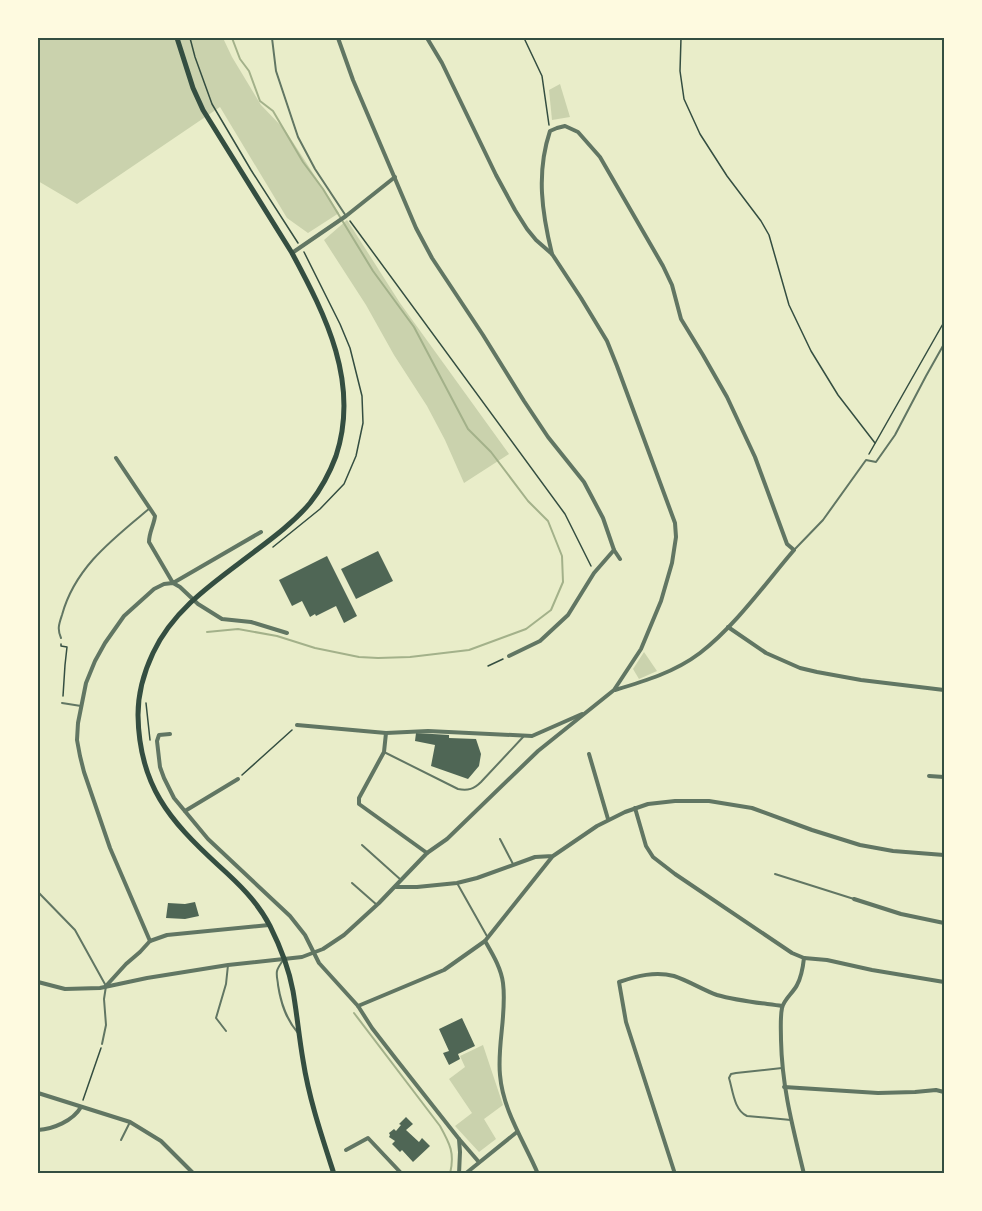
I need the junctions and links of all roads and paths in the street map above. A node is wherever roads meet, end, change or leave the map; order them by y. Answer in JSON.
{"nodes":[{"id":1,"x":177,"y":38,"type":"edge"},
{"id":2,"x":190,"y":38,"type":"edge"},
{"id":3,"x":272,"y":38,"type":"edge"},
{"id":4,"x":338,"y":38,"type":"edge"},
{"id":5,"x":427,"y":38,"type":"edge"},
{"id":6,"x":524,"y":38,"type":"edge"},
{"id":7,"x":681,"y":38,"type":"edge"},
{"id":8,"x":550,"y":132,"type":"junction"},
{"id":9,"x":395,"y":177,"type":"junction"},
{"id":10,"x":346,"y":216,"type":"junction"},
{"id":11,"x":300,"y":247,"type":"junction"},
{"id":12,"x":292,"y":253,"type":"junction"},
{"id":13,"x":552,"y":254,"type":"junction"},
{"id":14,"x":945,"y":322,"type":"edge"},
{"id":15,"x":945,"y":345,"type":"edge"},
{"id":16,"x":875,"y":443,"type":"junction"},
{"id":17,"x":116,"y":458,"type":"dead end"},
{"id":18,"x":866,"y":460,"type":"junction"},
{"id":19,"x":151,"y":508,"type":"junction"},
{"id":20,"x":261,"y":531,"type":"dead end"},
{"id":21,"x":614,"y":549,"type":"junction"},
{"id":22,"x":269,"y":550,"type":"dead end"},
{"id":23,"x":794,"y":550,"type":"junction"},
{"id":24,"x":620,"y":559,"type":"dead end"},
{"id":25,"x":594,"y":573,"type":"junction"},
{"id":26,"x":173,"y":583,"type":"junction"},
{"id":27,"x":193,"y":599,"type":"junction"},
{"id":28,"x":729,"y":627,"type":"junction"},
{"id":29,"x":287,"y":633,"type":"dead end"},
{"id":30,"x":61,"y":638,"type":"joint"},
{"id":31,"x":509,"y":656,"type":"joint"},
{"id":32,"x":488,"y":666,"type":"dead end"},
{"id":33,"x":614,"y":690,"type":"junction"},
{"id":34,"x":945,"y":690,"type":"edge"},
{"id":35,"x":146,"y":699,"type":"dead end"},
{"id":36,"x":62,"y":703,"type":"joint"},
{"id":37,"x":81,"y":706,"type":"junction"},
{"id":38,"x":588,"y":712,"type":"junction"},
{"id":39,"x":297,"y":725,"type":"joint"},
{"id":40,"x":386,"y":733,"type":"junction"},
{"id":41,"x":170,"y":734,"type":"dead end"},
{"id":42,"x":524,"y":735,"type":"junction"},
{"id":43,"x":157,"y":749,"type":"junction"},
{"id":44,"x":384,"y":752,"type":"junction"},
{"id":45,"x":589,"y":754,"type":"dead end"},
{"id":46,"x":929,"y":776,"type":"dead end"},
{"id":47,"x":945,"y":777,"type":"edge"},
{"id":48,"x":238,"y":779,"type":"joint"},
{"id":49,"x":635,"y":808,"type":"junction"},
{"id":50,"x":184,"y":811,"type":"junction"},
{"id":51,"x":608,"y":820,"type":"junction"},
{"id":52,"x":500,"y":839,"type":"dead end"},
{"id":53,"x":362,"y":845,"type":"dead end"},
{"id":54,"x":427,"y":853,"type":"junction"},
{"id":55,"x":945,"y":855,"type":"edge"},
{"id":56,"x":553,"y":856,"type":"junction"},
{"id":57,"x":513,"y":864,"type":"junction"},
{"id":58,"x":775,"y":874,"type":"dead end"},
{"id":59,"x":401,"y":880,"type":"junction"},
{"id":60,"x":352,"y":883,"type":"dead end"},
{"id":61,"x":457,"y":883,"type":"junction"},
{"id":62,"x":395,"y":886,"type":"junction"},
{"id":63,"x":38,"y":892,"type":"edge"},
{"id":64,"x":854,"y":899,"type":"joint"},
{"id":65,"x":377,"y":905,"type":"junction"},
{"id":66,"x":945,"y":923,"type":"edge"},
{"id":67,"x":269,"y":925,"type":"junction"},
{"id":68,"x":486,"y":940,"type":"junction"},
{"id":69,"x":150,"y":941,"type":"junction"},
{"id":70,"x":314,"y":953,"type":"junction"},
{"id":71,"x":804,"y":958,"type":"junction"},
{"id":72,"x":284,"y":959,"type":"junction"},
{"id":73,"x":228,"y":965,"type":"junction"},
{"id":74,"x":38,"y":982,"type":"edge"},
{"id":75,"x":945,"y":982,"type":"edge"},
{"id":76,"x":106,"y":986,"type":"junction"},
{"id":77,"x":358,"y":1006,"type":"junction"},
{"id":78,"x":782,"y":1006,"type":"junction"},
{"id":79,"x":226,"y":1031,"type":"dead end"},
{"id":80,"x":299,"y":1034,"type":"junction"},
{"id":81,"x":102,"y":1044,"type":"joint"},
{"id":82,"x":782,"y":1068,"type":"junction"},
{"id":83,"x":784,"y":1087,"type":"junction"},
{"id":84,"x":945,"y":1092,"type":"edge"},
{"id":85,"x":38,"y":1093,"type":"edge"},
{"id":86,"x":81,"y":1107,"type":"junction"},
{"id":87,"x":791,"y":1120,"type":"junction"},
{"id":88,"x":130,"y":1122,"type":"junction"},
{"id":89,"x":38,"y":1130,"type":"edge"},
{"id":90,"x":517,"y":1132,"type":"junction"},
{"id":91,"x":459,"y":1139,"type":"junction"},
{"id":92,"x":121,"y":1140,"type":"dead end"},
{"id":93,"x":346,"y":1150,"type":"dead end"},
{"id":94,"x":478,"y":1161,"type":"junction"},
{"id":95,"x":194,"y":1173,"type":"edge"},
{"id":96,"x":334,"y":1173,"type":"edge"},
{"id":97,"x":402,"y":1173,"type":"edge"},
{"id":98,"x":459,"y":1173,"type":"edge"},
{"id":99,"x":465,"y":1173,"type":"edge"},
{"id":100,"x":538,"y":1173,"type":"edge"},
{"id":101,"x":675,"y":1173,"type":"edge"},
{"id":102,"x":804,"y":1173,"type":"edge"}],
"edges":[{"from":1,"to":12,"type":"main road"},
{"from":2,"to":11,"type":"path"},
{"from":3,"to":10,"type":"lane"},
{"from":4,"to":9,"type":"street"},
{"from":5,"to":13,"type":"street"},
{"from":6,"to":8,"type":"path"},
{"from":7,"to":16,"type":"path"},
{"from":8,"to":13,"type":"street"},
{"from":8,"to":23,"type":"street"},
{"from":9,"to":10,"type":"street"},
{"from":9,"to":21,"type":"street"},
{"from":10,"to":11,"type":"street"},
{"from":10,"to":25,"type":"path"},
{"from":11,"to":12,"type":"street"},
{"from":11,"to":22,"type":"path"},
{"from":12,"to":27,"type":"main road"},
{"from":13,"to":33,"type":"street"},
{"from":14,"to":16,"type":"path"},
{"from":15,"to":18,"type":"lane"},
{"from":16,"to":18,"type":"path"},
{"from":17,"to":19,"type":"street"},
{"from":18,"to":23,"type":"lane"},
{"from":19,"to":26,"type":"street"},
{"from":19,"to":30,"type":"lane"},
{"from":20,"to":26,"type":"street"},
{"from":21,"to":24,"type":"street"},
{"from":21,"to":25,"type":"street"},
{"from":23,"to":28,"type":"street"},
{"from":25,"to":31,"type":"street"},
{"from":26,"to":27,"type":"street"},
{"from":26,"to":37,"type":"street"},
{"from":27,"to":29,"type":"street"},
{"from":27,"to":67,"type":"main road"},
{"from":28,"to":33,"type":"street"},
{"from":28,"to":34,"type":"street"},
{"from":30,"to":36,"type":"path"},
{"from":31,"to":32,"type":"path"},
{"from":33,"to":38,"type":"street"},
{"from":35,"to":43,"type":"path"},
{"from":36,"to":37,"type":"lane"},
{"from":37,"to":69,"type":"street"},
{"from":38,"to":42,"type":"street"},
{"from":38,"to":54,"type":"street"},
{"from":39,"to":40,"type":"street"},
{"from":39,"to":48,"type":"path"},
{"from":40,"to":42,"type":"street"},
{"from":40,"to":44,"type":"street"},
{"from":41,"to":43,"type":"street"},
{"from":42,"to":44,"type":"lane"},
{"from":43,"to":50,"type":"street"},
{"from":44,"to":54,"type":"street"},
{"from":45,"to":51,"type":"street"},
{"from":46,"to":47,"type":"street"},
{"from":48,"to":50,"type":"street"},
{"from":49,"to":51,"type":"street"},
{"from":49,"to":55,"type":"street"},
{"from":49,"to":71,"type":"street"},
{"from":50,"to":70,"type":"street"},
{"from":51,"to":56,"type":"street"},
{"from":52,"to":57,"type":"lane"},
{"from":53,"to":59,"type":"lane"},
{"from":54,"to":59,"type":"street"},
{"from":56,"to":57,"type":"street"},
{"from":56,"to":68,"type":"street"},
{"from":57,"to":61,"type":"street"},
{"from":58,"to":64,"type":"lane"},
{"from":59,"to":62,"type":"street"},
{"from":60,"to":65,"type":"lane"},
{"from":61,"to":62,"type":"street"},
{"from":61,"to":68,"type":"lane"},
{"from":62,"to":65,"type":"street"},
{"from":63,"to":76,"type":"lane"},
{"from":64,"to":66,"type":"street"},
{"from":65,"to":70,"type":"street"},
{"from":67,"to":69,"type":"street"},
{"from":67,"to":72,"type":"main road"},
{"from":68,"to":77,"type":"street"},
{"from":68,"to":90,"type":"street"},
{"from":69,"to":76,"type":"street"},
{"from":70,"to":72,"type":"street"},
{"from":70,"to":77,"type":"street"},
{"from":71,"to":75,"type":"street"},
{"from":71,"to":78,"type":"street"},
{"from":72,"to":73,"type":"street"},
{"from":72,"to":80,"type":"main road"},
{"from":72,"to":80,"type":"lane"},
{"from":73,"to":76,"type":"street"},
{"from":73,"to":79,"type":"lane"},
{"from":74,"to":76,"type":"street"},
{"from":76,"to":81,"type":"lane"},
{"from":77,"to":91,"type":"street"},
{"from":78,"to":82,"type":"street"},
{"from":78,"to":101,"type":"street"},
{"from":80,"to":96,"type":"main road"},
{"from":81,"to":86,"type":"path"},
{"from":82,"to":83,"type":"street"},
{"from":82,"to":87,"type":"lane"},
{"from":83,"to":84,"type":"street"},
{"from":83,"to":87,"type":"street"},
{"from":85,"to":86,"type":"street"},
{"from":86,"to":88,"type":"street"},
{"from":86,"to":89,"type":"street"},
{"from":87,"to":102,"type":"street"},
{"from":88,"to":92,"type":"lane"},
{"from":88,"to":95,"type":"street"},
{"from":90,"to":94,"type":"street"},
{"from":90,"to":100,"type":"street"},
{"from":91,"to":94,"type":"street"},
{"from":91,"to":98,"type":"street"},
{"from":93,"to":97,"type":"street"},
{"from":94,"to":99,"type":"street"}]}
